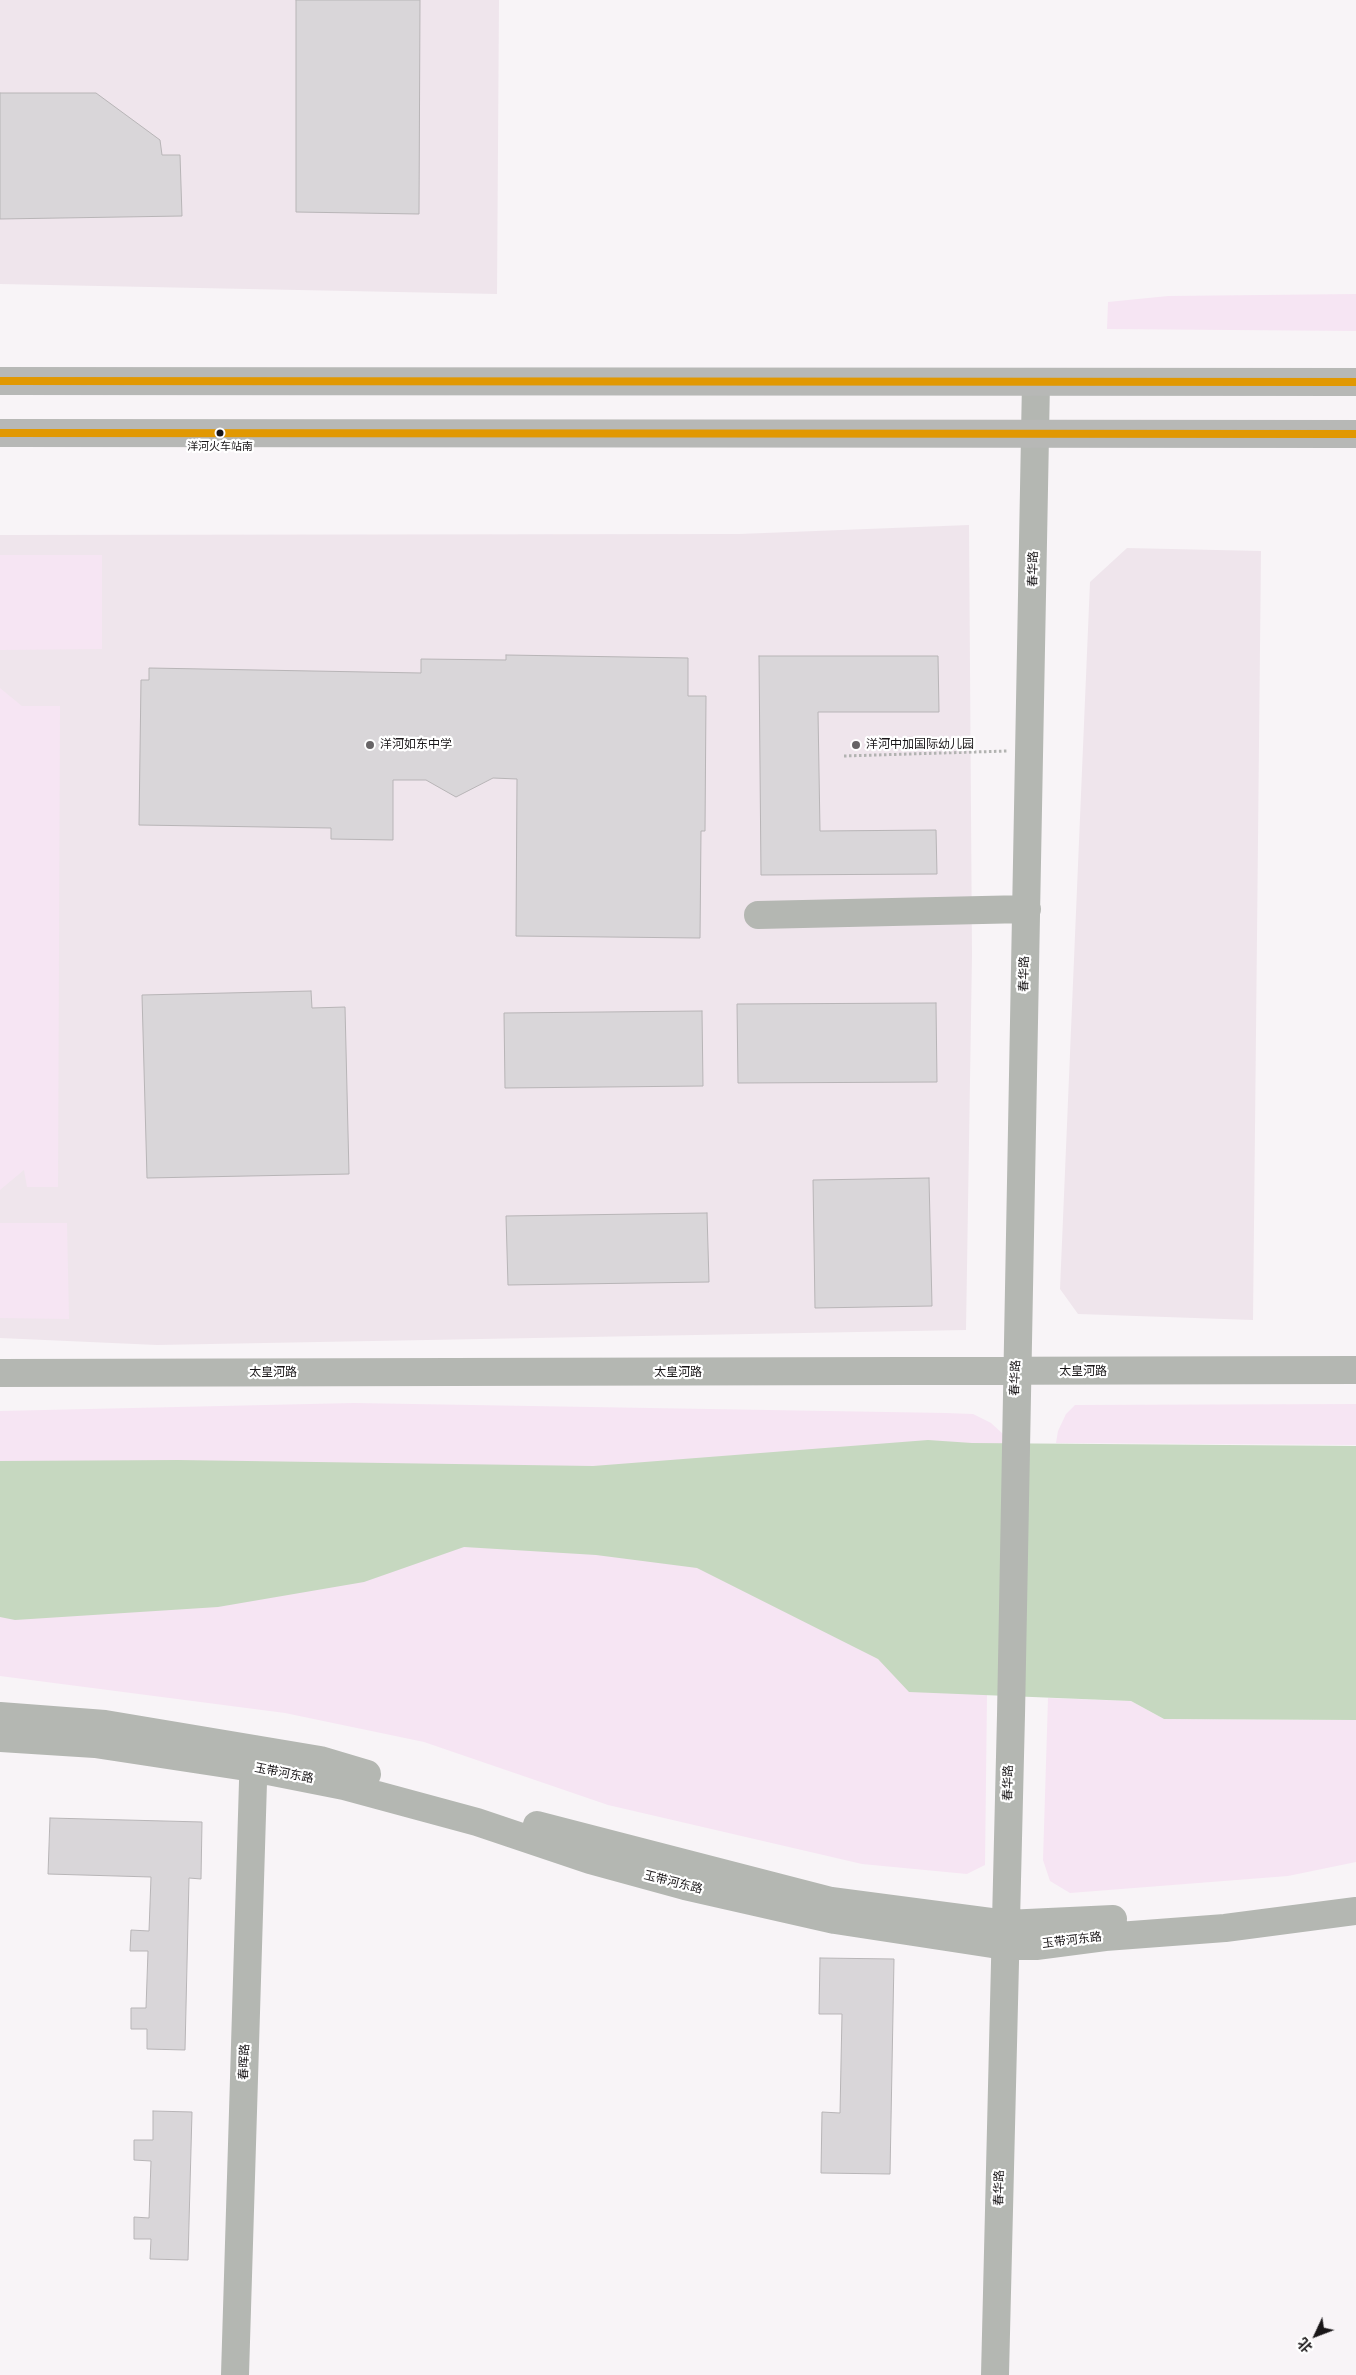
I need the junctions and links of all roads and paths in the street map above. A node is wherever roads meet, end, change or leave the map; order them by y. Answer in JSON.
{"nodes":[{"id":1,"x":0,"y":381,"type":"edge"},
{"id":2,"x":1036,"y":382,"type":"junction"},
{"id":3,"x":1356,"y":382,"type":"edge"},
{"id":4,"x":0,"y":433,"type":"edge"},
{"id":5,"x":1037,"y":434,"type":"junction"},
{"id":6,"x":1356,"y":434,"type":"edge"},
{"id":7,"x":1030,"y":750,"type":"junction"},
{"id":8,"x":844,"y":756,"type":"dead end"},
{"id":9,"x":1027,"y":909,"type":"junction"},
{"id":10,"x":758,"y":915,"type":"dead end"},
{"id":11,"x":1356,"y":1370,"type":"edge"},
{"id":12,"x":0,"y":1372,"type":"edge"},
{"id":13,"x":1017,"y":1372,"type":"junction"},
{"id":14,"x":0,"y":1716,"type":"edge"},
{"id":15,"x":0,"y":1738,"type":"edge"},
{"id":16,"x":254,"y":1758,"type":"junction"},
{"id":17,"x":1356,"y":1897,"type":"edge"},
{"id":18,"x":1356,"y":1911,"type":"edge"},
{"id":19,"x":1005,"y":1935,"type":"junction"},
{"id":20,"x":235,"y":2375,"type":"edge"},
{"id":21,"x":996,"y":2375,"type":"edge"}],
"edges":[{"from":1,"to":2,"type":"main road"},
{"from":2,"to":3,"type":"main road"},
{"from":2,"to":5,"type":"street","name":"春华路"},
{"from":4,"to":5,"type":"main road"},
{"from":5,"to":6,"type":"main road"},
{"from":5,"to":7,"type":"street","name":"春华路"},
{"from":7,"to":8,"type":"path"},
{"from":7,"to":9,"type":"street","name":"春华路"},
{"from":9,"to":10,"type":"street"},
{"from":9,"to":13,"type":"street","name":"春华路"},
{"from":11,"to":13,"type":"street","name":"太皇河路"},
{"from":12,"to":13,"type":"street","name":"太皇河路"},
{"from":13,"to":19,"type":"street","name":"春华路"},
{"from":14,"to":16,"type":"street","name":"玉带河东路"},
{"from":15,"to":16,"type":"street","name":"玉带河东路"},
{"from":16,"to":19,"type":"street","name":"玉带河东路"},
{"from":16,"to":20,"type":"street","name":"春晖路"},
{"from":17,"to":19,"type":"street","name":"玉带河东路"},
{"from":18,"to":19,"type":"street","name":"玉带河东路"},
{"from":19,"to":21,"type":"street","name":"春华路"}]}
